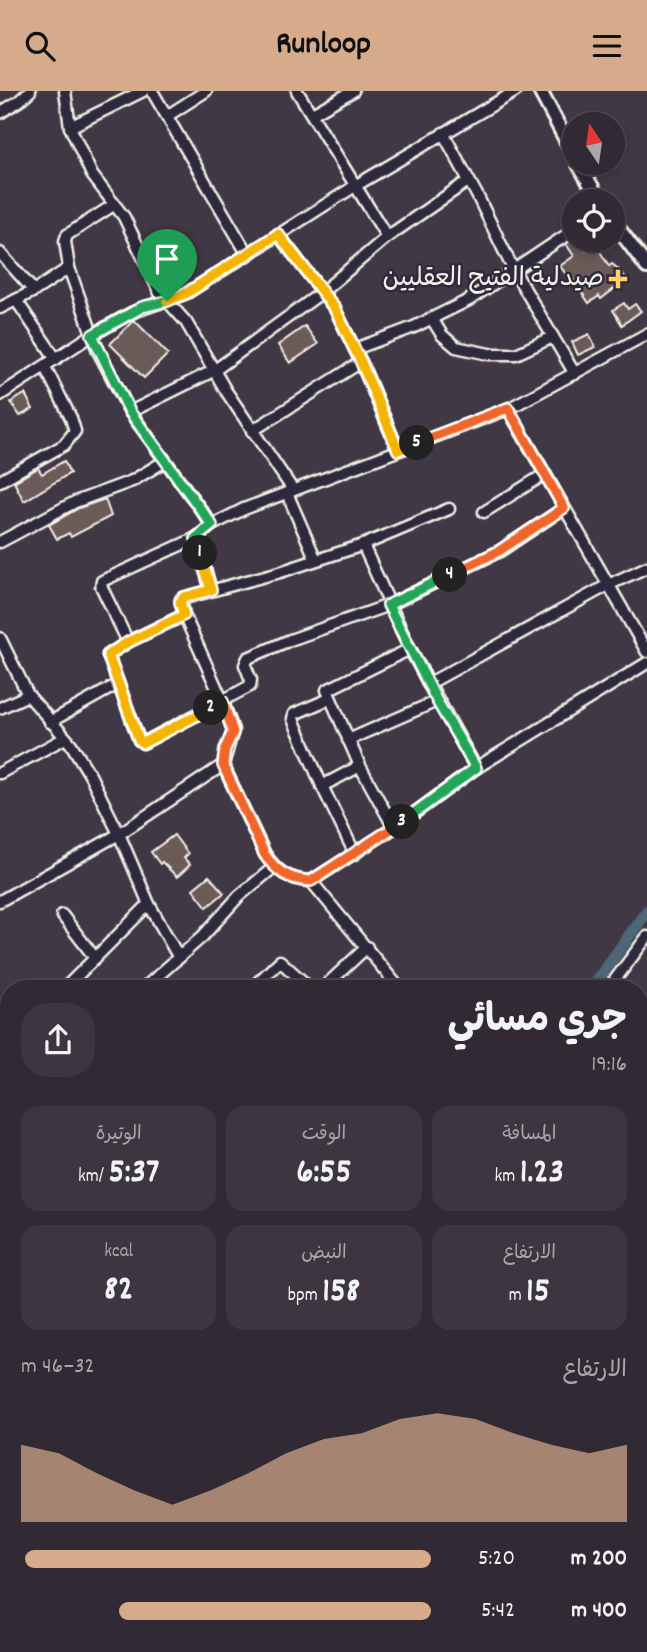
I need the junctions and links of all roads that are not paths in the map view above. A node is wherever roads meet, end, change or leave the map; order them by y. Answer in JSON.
{"nodes":[{"id":1,"x":12,"y":91,"type":"edge"},
{"id":2,"x":30,"y":91,"type":"edge"},
{"id":3,"x":65,"y":91,"type":"edge"},
{"id":4,"x":143,"y":91,"type":"edge"},
{"id":5,"x":152,"y":91,"type":"edge"},
{"id":6,"x":206,"y":91,"type":"edge"},
{"id":7,"x":297,"y":91,"type":"edge"},
{"id":8,"x":353,"y":91,"type":"edge"},
{"id":9,"x":516,"y":91,"type":"edge"},
{"id":10,"x":540,"y":91,"type":"edge"},
{"id":11,"x":19,"y":101,"type":"junction"},
{"id":12,"x":0,"y":113,"type":"edge"},
{"id":13,"x":312,"y":114,"type":"junction"},
{"id":14,"x":167,"y":116,"type":"junction"},
{"id":15,"x":70,"y":127,"type":"junction"},
{"id":16,"x":562,"y":132,"type":"edge"},
{"id":17,"x":443,"y":133,"type":"junction"},
{"id":18,"x":468,"y":181,"type":"junction"},
{"id":19,"x":355,"y":185,"type":"junction"},
{"id":20,"x":115,"y":204,"type":"junction"},
{"id":21,"x":278,"y":234,"type":"junction"},
{"id":22,"x":387,"y":237,"type":"junction"},
{"id":23,"x":625,"y":237,"type":"edge"},
{"id":24,"x":562,"y":238,"type":"edge"},
{"id":25,"x":0,"y":253,"type":"edge"},
{"id":26,"x":248,"y":255,"type":"junction"},
{"id":27,"x":647,"y":267,"type":"edge"},
{"id":28,"x":69,"y":268,"type":"junction"},
{"id":29,"x":514,"y":271,"type":"junction"},
{"id":30,"x":34,"y":291,"type":"junction"},
{"id":31,"x":321,"y":293,"type":"junction"},
{"id":32,"x":16,"y":300,"type":"junction"},
{"id":33,"x":167,"y":301,"type":"junction"},
{"id":34,"x":0,"y":308,"type":"edge"},
{"id":35,"x":432,"y":319,"type":"junction"},
{"id":36,"x":647,"y":334,"type":"edge"},
{"id":37,"x":92,"y":335,"type":"junction"},
{"id":38,"x":553,"y":337,"type":"junction"},
{"id":39,"x":355,"y":349,"type":"junction"},
{"id":40,"x":56,"y":359,"type":"junction"},
{"id":41,"x":361,"y":362,"type":"junction"},
{"id":42,"x":45,"y":367,"type":"junction"},
{"id":43,"x":215,"y":370,"type":"junction"},
{"id":44,"x":575,"y":375,"type":"junction"},
{"id":45,"x":0,"y":395,"type":"edge"},
{"id":46,"x":508,"y":408,"type":"junction"},
{"id":47,"x":130,"y":412,"type":"junction"},
{"id":48,"x":252,"y":431,"type":"junction"},
{"id":49,"x":398,"y":450,"type":"junction"},
{"id":50,"x":165,"y":461,"type":"junction"},
{"id":51,"x":545,"y":474,"type":"junction"},
{"id":52,"x":0,"y":481,"type":"edge"},
{"id":53,"x":290,"y":491,"type":"junction"},
{"id":54,"x":564,"y":508,"type":"junction"},
{"id":55,"x":449,"y":509,"type":"dead end"},
{"id":56,"x":484,"y":512,"type":"dead end"},
{"id":57,"x":212,"y":525,"type":"junction"},
{"id":58,"x":196,"y":538,"type":"junction"},
{"id":59,"x":0,"y":542,"type":"edge"},
{"id":60,"x":363,"y":545,"type":"junction"},
{"id":61,"x":316,"y":560,"type":"junction"},
{"id":62,"x":647,"y":567,"type":"edge"},
{"id":63,"x":608,"y":585,"type":"junction"},
{"id":64,"x":211,"y":590,"type":"junction"},
{"id":65,"x":388,"y":605,"type":"junction"},
{"id":66,"x":184,"y":615,"type":"junction"},
{"id":67,"x":1,"y":642,"type":"edge"},
{"id":68,"x":128,"y":642,"type":"junction"},
{"id":69,"x":410,"y":649,"type":"junction"},
{"id":70,"x":647,"y":652,"type":"edge"},
{"id":71,"x":647,"y":663,"type":"edge"},
{"id":72,"x":118,"y":684,"type":"junction"},
{"id":73,"x":428,"y":684,"type":"junction"},
{"id":74,"x":28,"y":695,"type":"junction"},
{"id":75,"x":329,"y":699,"type":"junction"},
{"id":76,"x":437,"y":701,"type":"junction"},
{"id":77,"x":223,"y":702,"type":"junction"},
{"id":78,"x":0,"y":708,"type":"edge"},
{"id":79,"x":50,"y":722,"type":"junction"},
{"id":80,"x":65,"y":738,"type":"junction"},
{"id":81,"x":348,"y":740,"type":"junction"},
{"id":82,"x":223,"y":765,"type":"junction"},
{"id":83,"x":360,"y":766,"type":"junction"},
{"id":84,"x":476,"y":768,"type":"junction"},
{"id":85,"x":0,"y":773,"type":"edge"},
{"id":86,"x":322,"y":786,"type":"junction"},
{"id":87,"x":394,"y":828,"type":"junction"},
{"id":88,"x":120,"y":834,"type":"junction"},
{"id":89,"x":355,"y":855,"type":"junction"},
{"id":90,"x":273,"y":868,"type":"junction"},
{"id":91,"x":311,"y":881,"type":"junction"},
{"id":92,"x":0,"y":901,"type":"edge"},
{"id":93,"x":149,"y":904,"type":"junction"},
{"id":94,"x":62,"y":915,"type":"dead end"},
{"id":95,"x":647,"y":937,"type":"edge"},
{"id":96,"x":367,"y":947,"type":"junction"},
{"id":97,"x":95,"y":958,"type":"junction"},
{"id":98,"x":179,"y":958,"type":"junction"},
{"id":99,"x":73,"y":980,"type":"edge"},
{"id":100,"x":153,"y":980,"type":"edge"},
{"id":101,"x":260,"y":980,"type":"edge"},
{"id":102,"x":301,"y":980,"type":"edge"},
{"id":103,"x":332,"y":980,"type":"edge"},
{"id":104,"x":393,"y":980,"type":"edge"},
{"id":105,"x":615,"y":980,"type":"edge"}],
"edges":[{"from":1,"to":11,"type":"street"},
{"from":2,"to":11,"type":"street"},
{"from":3,"to":15,"type":"street"},
{"from":4,"to":15,"type":"street"},
{"from":5,"to":14,"type":"street"},
{"from":6,"to":14,"type":"street"},
{"from":7,"to":13,"type":"street"},
{"from":8,"to":13,"type":"street"},
{"from":9,"to":17,"type":"street"},
{"from":10,"to":16,"type":"street"},
{"from":11,"to":12,"type":"street"},
{"from":13,"to":19,"type":"street"},
{"from":14,"to":26,"type":"street"},
{"from":15,"to":20,"type":"street"},
{"from":17,"to":18,"type":"street"},
{"from":17,"to":19,"type":"street"},
{"from":18,"to":22,"type":"street"},
{"from":18,"to":29,"type":"street"},
{"from":19,"to":21,"type":"street"},
{"from":19,"to":22,"type":"street"},
{"from":20,"to":28,"type":"street"},
{"from":20,"to":33,"type":"street"},
{"from":21,"to":26,"type":"street"},
{"from":21,"to":31,"type":"street"},
{"from":22,"to":31,"type":"street"},
{"from":23,"to":27,"type":"street"},
{"from":24,"to":29,"type":"street"},
{"from":25,"to":30,"type":"street"},
{"from":26,"to":33,"type":"street"},
{"from":28,"to":30,"type":"street"},
{"from":28,"to":37,"type":"street"},
{"from":29,"to":35,"type":"street"},
{"from":29,"to":38,"type":"street"},
{"from":30,"to":32,"type":"street"},
{"from":31,"to":39,"type":"street"},
{"from":31,"to":43,"type":"street"},
{"from":32,"to":34,"type":"street"},
{"from":32,"to":40,"type":"street"},
{"from":33,"to":37,"type":"street"},
{"from":33,"to":43,"type":"street"},
{"from":35,"to":38,"type":"street"},
{"from":35,"to":39,"type":"street"},
{"from":36,"to":44,"type":"street"},
{"from":37,"to":40,"type":"street"},
{"from":37,"to":47,"type":"street"},
{"from":38,"to":44,"type":"street"},
{"from":39,"to":41,"type":"street"},
{"from":40,"to":42,"type":"street"},
{"from":41,"to":48,"type":"street"},
{"from":41,"to":49,"type":"street"},
{"from":42,"to":45,"type":"street"},
{"from":42,"to":52,"type":"street"},
{"from":43,"to":47,"type":"street"},
{"from":43,"to":48,"type":"street"},
{"from":44,"to":46,"type":"street"},
{"from":46,"to":49,"type":"street"},
{"from":46,"to":51,"type":"street"},
{"from":47,"to":50,"type":"street"},
{"from":48,"to":53,"type":"street"},
{"from":49,"to":53,"type":"street"},
{"from":50,"to":57,"type":"street"},
{"from":50,"to":59,"type":"street"},
{"from":51,"to":54,"type":"street"},
{"from":51,"to":56,"type":"street"},
{"from":53,"to":57,"type":"street"},
{"from":53,"to":61,"type":"street"},
{"from":54,"to":63,"type":"street"},
{"from":54,"to":65,"type":"street"},
{"from":55,"to":60,"type":"street"},
{"from":57,"to":58,"type":"street"},
{"from":58,"to":64,"type":"street"},
{"from":58,"to":68,"type":"street"},
{"from":60,"to":61,"type":"street"},
{"from":60,"to":65,"type":"street"},
{"from":61,"to":64,"type":"street"},
{"from":62,"to":63,"type":"street"},
{"from":63,"to":70,"type":"street"},
{"from":63,"to":73,"type":"street"},
{"from":64,"to":66,"type":"street"},
{"from":65,"to":69,"type":"street"},
{"from":65,"to":77,"type":"street"},
{"from":66,"to":68,"type":"street"},
{"from":66,"to":77,"type":"street"},
{"from":67,"to":74,"type":"street"},
{"from":68,"to":72,"type":"street"},
{"from":69,"to":73,"type":"street"},
{"from":69,"to":75,"type":"street"},
{"from":71,"to":84,"type":"street"},
{"from":72,"to":77,"type":"street"},
{"from":72,"to":79,"type":"street"},
{"from":73,"to":76,"type":"street"},
{"from":74,"to":78,"type":"street"},
{"from":74,"to":79,"type":"street"},
{"from":75,"to":81,"type":"street"},
{"from":75,"to":86,"type":"street"},
{"from":76,"to":81,"type":"street"},
{"from":76,"to":84,"type":"street"},
{"from":77,"to":82,"type":"street"},
{"from":79,"to":80,"type":"street"},
{"from":80,"to":85,"type":"street"},
{"from":80,"to":88,"type":"street"},
{"from":81,"to":83,"type":"street"},
{"from":82,"to":88,"type":"street"},
{"from":82,"to":90,"type":"street"},
{"from":83,"to":86,"type":"street"},
{"from":83,"to":87,"type":"street"},
{"from":84,"to":87,"type":"street"},
{"from":86,"to":89,"type":"street"},
{"from":87,"to":89,"type":"street"},
{"from":88,"to":92,"type":"street"},
{"from":88,"to":93,"type":"street"},
{"from":89,"to":91,"type":"street"},
{"from":90,"to":91,"type":"street"},
{"from":90,"to":98,"type":"street"},
{"from":91,"to":96,"type":"street"},
{"from":93,"to":97,"type":"street"},
{"from":93,"to":98,"type":"street"},
{"from":94,"to":97,"type":"street"},
{"from":95,"to":105,"type":"street"},
{"from":96,"to":103,"type":"street"},
{"from":96,"to":104,"type":"street"},
{"from":97,"to":99,"type":"street"},
{"from":98,"to":100,"type":"street"},
{"from":101,"to":102,"type":"street"}]}
